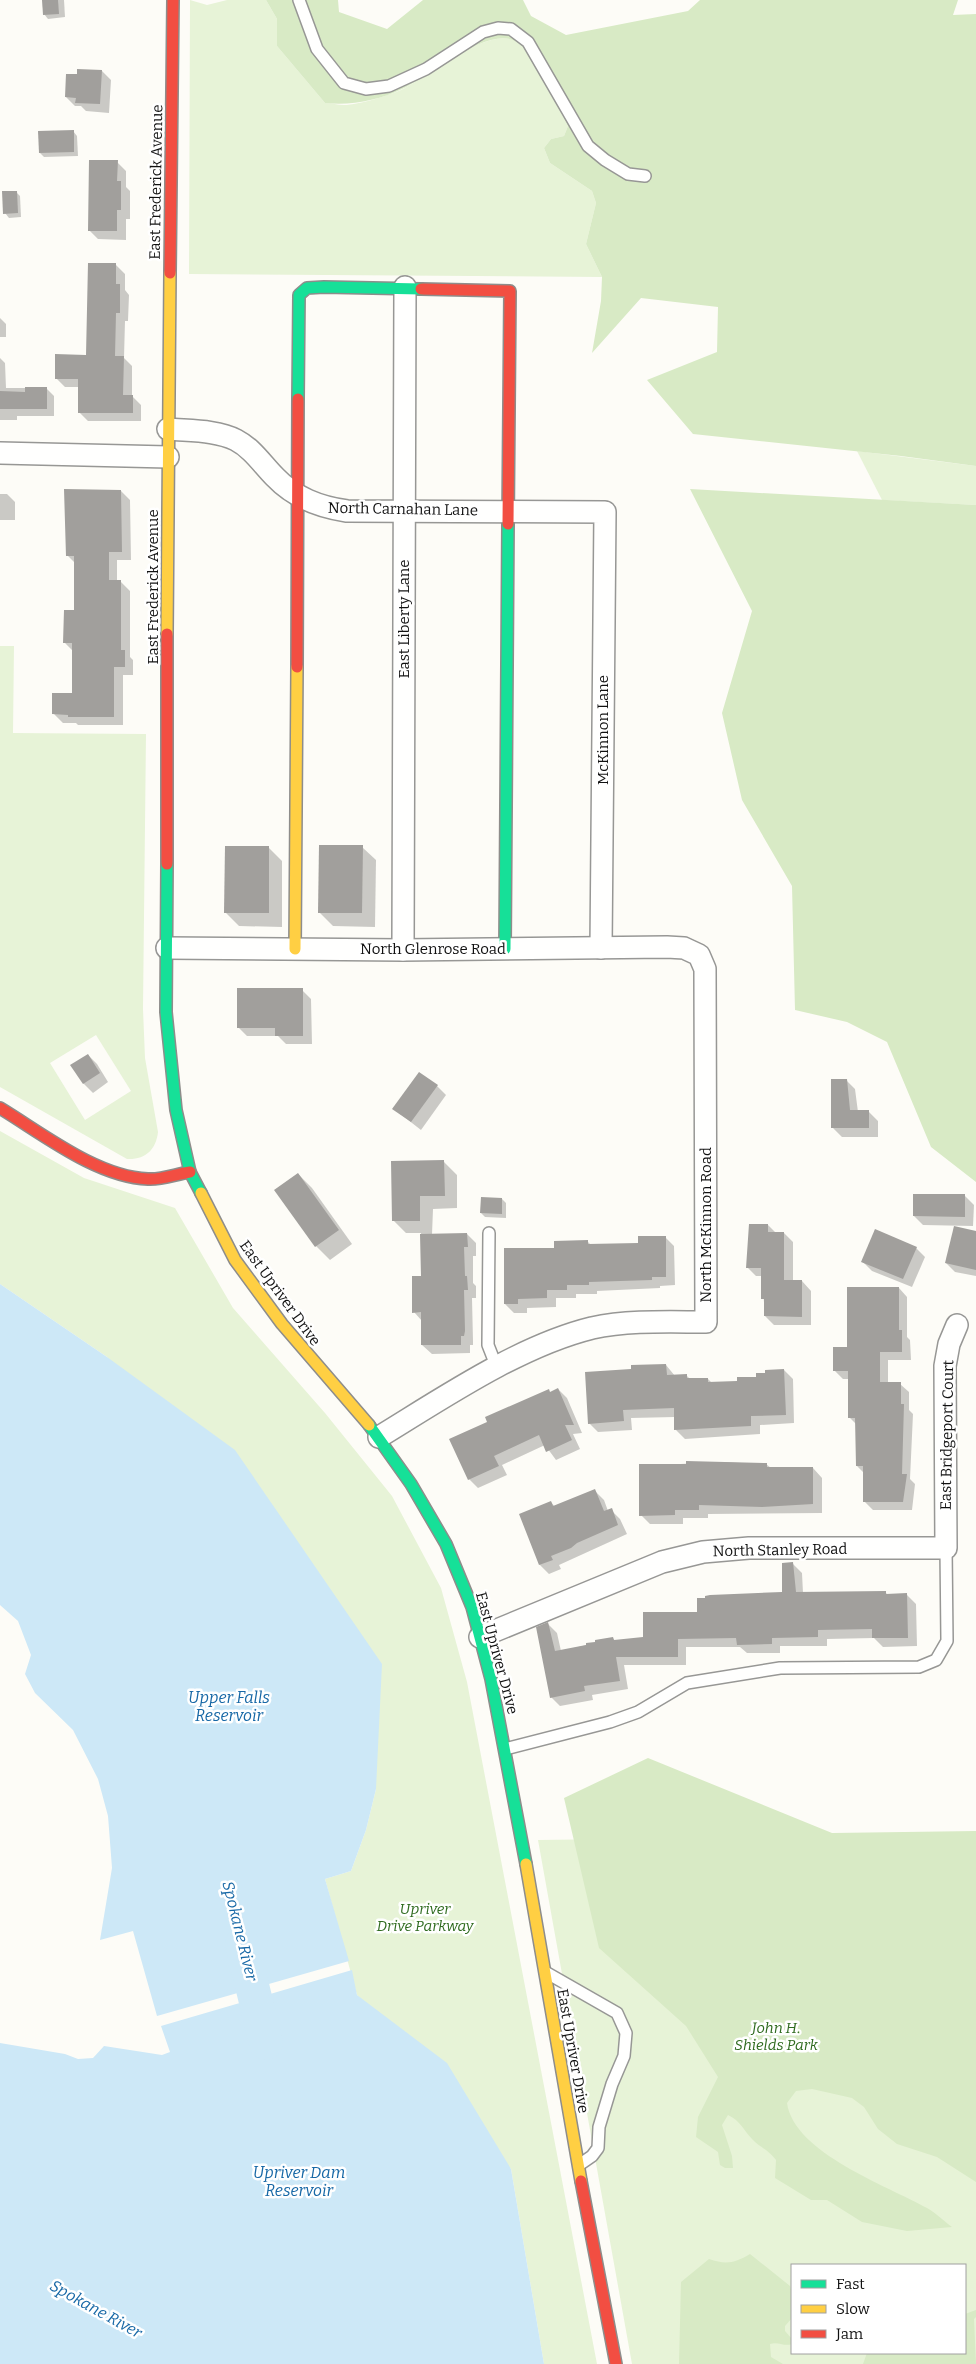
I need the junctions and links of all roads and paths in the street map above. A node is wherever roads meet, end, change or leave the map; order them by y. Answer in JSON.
{"nodes":[{"id":1,"x":173,"y":0,"type":"edge"},
{"id":2,"x":299,"y":0,"type":"edge"},
{"id":3,"x":645,"y":176,"type":"dead end"},
{"id":4,"x":405,"y":287,"type":"junction"},
{"id":5,"x":168,"y":429,"type":"junction"},
{"id":6,"x":0,"y":453,"type":"edge"},
{"id":7,"x":168,"y":457,"type":"junction"},
{"id":8,"x":298,"y":496,"type":"junction"},
{"id":9,"x":405,"y":510,"type":"junction"},
{"id":10,"x":508,"y":511,"type":"junction"},
{"id":11,"x":604,"y":512,"type":"joint"},
{"id":12,"x":166,"y":948,"type":"junction"},
{"id":13,"x":601,"y":948,"type":"junction"},
{"id":14,"x":295,"y":949,"type":"junction"},
{"id":15,"x":505,"y":949,"type":"junction"},
{"id":16,"x":403,"y":950,"type":"junction"},
{"id":17,"x":699,"y":955,"type":"joint"},
{"id":18,"x":0,"y":1108,"type":"edge"},
{"id":19,"x":190,"y":1172,"type":"junction"},
{"id":20,"x":489,"y":1233,"type":"dead end"},
{"id":21,"x":957,"y":1325,"type":"dead end"},
{"id":22,"x":497,"y":1368,"type":"junction"},
{"id":23,"x":379,"y":1437,"type":"junction"},
{"id":24,"x":946,"y":1548,"type":"junction"},
{"id":25,"x":480,"y":1637,"type":"junction"},
{"id":26,"x":505,"y":1748,"type":"junction"},
{"id":27,"x":544,"y":1971,"type":"junction"},
{"id":28,"x":579,"y":2165,"type":"junction"},
{"id":29,"x":616,"y":2364,"type":"edge"}],
"edges":[{"from":1,"to":5,"type":"main road","name":"East Frederick Avenue"},
{"from":2,"to":3,"type":"lane"},
{"from":4,"to":8,"type":"main road"},
{"from":4,"to":9,"type":"street","name":"East Liberty Lane"},
{"from":4,"to":10,"type":"main road"},
{"from":5,"to":7,"type":"main road","name":"East Frederick Avenue"},
{"from":5,"to":8,"type":"street","name":"North Carnahan Lane"},
{"from":6,"to":7,"type":"street"},
{"from":7,"to":12,"type":"main road","name":"East Frederick Avenue"},
{"from":8,"to":9,"type":"street","name":"North Carnahan Lane"},
{"from":8,"to":14,"type":"main road"},
{"from":9,"to":10,"type":"street","name":"North Carnahan Lane"},
{"from":9,"to":16,"type":"street","name":"East Liberty Lane"},
{"from":10,"to":11,"type":"street","name":"North Carnahan Lane"},
{"from":10,"to":15,"type":"main road"},
{"from":11,"to":13,"type":"street","name":"McKinnon Lane"},
{"from":12,"to":14,"type":"street","name":"North Glenrose Road"},
{"from":12,"to":19,"type":"main road","name":"East Frederick Avenue"},
{"from":13,"to":15,"type":"street","name":"North Glenrose Road"},
{"from":13,"to":17,"type":"street","name":"North Glenrose Road"},
{"from":14,"to":16,"type":"street","name":"North Glenrose Road"},
{"from":15,"to":16,"type":"street","name":"North Glenrose Road"},
{"from":17,"to":22,"type":"street","name":"North McKinnon Road"},
{"from":18,"to":19,"type":"main road"},
{"from":19,"to":23,"type":"main road","name":"East Upriver Drive"},
{"from":20,"to":22,"type":"lane"},
{"from":21,"to":24,"type":"street","name":"East Bridgeport Court"},
{"from":22,"to":23,"type":"street","name":"North McKinnon Road"},
{"from":23,"to":25,"type":"main road","name":"East Upriver Drive"},
{"from":24,"to":25,"type":"street","name":"North Stanley Road"},
{"from":24,"to":26,"type":"lane"},
{"from":25,"to":26,"type":"main road","name":"East Upriver Drive"},
{"from":26,"to":27,"type":"main road","name":"East Upriver Drive"},
{"from":27,"to":28,"type":"main road","name":"East Upriver Drive"},
{"from":27,"to":28,"type":"lane"},
{"from":28,"to":29,"type":"main road","name":"East Upriver Drive"}]}
